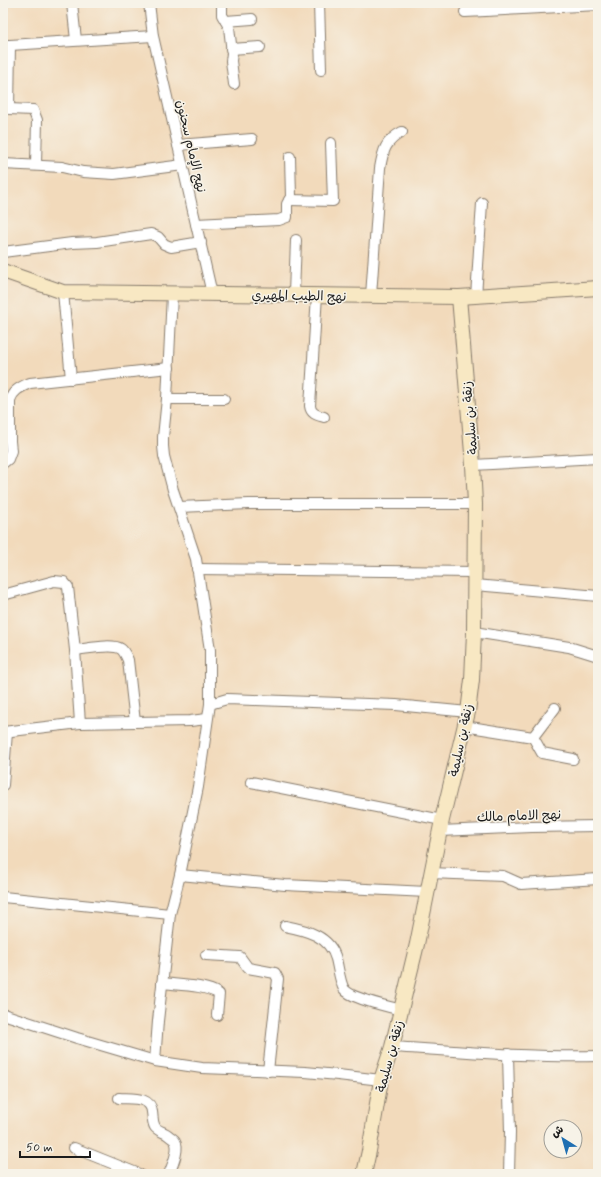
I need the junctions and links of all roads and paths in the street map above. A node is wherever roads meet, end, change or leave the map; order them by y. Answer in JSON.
{"nodes":[{"id":1,"x":72,"y":3,"type":"edge"},
{"id":2,"x":149,"y":3,"type":"edge"},
{"id":3,"x":222,"y":3,"type":"edge"},
{"id":4,"x":319,"y":3,"type":"edge"},
{"id":5,"x":598,"y":5,"type":"edge"},
{"id":6,"x":465,"y":12,"type":"dead end"},
{"id":7,"x":252,"y":19,"type":"dead end"},
{"id":8,"x":226,"y":21,"type":"junction"},
{"id":9,"x":153,"y":36,"type":"junction"},
{"id":10,"x":76,"y":40,"type":"junction"},
{"id":11,"x":6,"y":45,"type":"edge"},
{"id":12,"x":260,"y":48,"type":"dead end"},
{"id":13,"x":231,"y":49,"type":"junction"},
{"id":14,"x":321,"y":70,"type":"dead end"},
{"id":15,"x":234,"y":84,"type":"dead end"},
{"id":16,"x":6,"y":103,"type":"edge"},
{"id":17,"x":402,"y":132,"type":"dead end"},
{"id":18,"x":252,"y":139,"type":"dead end"},
{"id":19,"x":331,"y":143,"type":"dead end"},
{"id":20,"x":178,"y":145,"type":"junction"},
{"id":21,"x":290,"y":157,"type":"dead end"},
{"id":22,"x":3,"y":164,"type":"edge"},
{"id":23,"x":36,"y":165,"type":"junction"},
{"id":24,"x":183,"y":165,"type":"junction"},
{"id":25,"x":289,"y":200,"type":"junction"},
{"id":26,"x":482,"y":203,"type":"dead end"},
{"id":27,"x":196,"y":224,"type":"junction"},
{"id":28,"x":296,"y":240,"type":"dead end"},
{"id":29,"x":201,"y":242,"type":"junction"},
{"id":30,"x":3,"y":252,"type":"edge"},
{"id":31,"x":3,"y":271,"type":"edge"},
{"id":32,"x":598,"y":288,"type":"edge"},
{"id":33,"x":63,"y":292,"type":"junction"},
{"id":34,"x":172,"y":294,"type":"junction"},
{"id":35,"x":212,"y":294,"type":"junction"},
{"id":36,"x":294,"y":294,"type":"junction"},
{"id":37,"x":317,"y":295,"type":"junction"},
{"id":38,"x":371,"y":296,"type":"junction"},
{"id":39,"x":476,"y":296,"type":"junction"},
{"id":40,"x":459,"y":297,"type":"junction"},
{"id":41,"x":169,"y":368,"type":"junction"},
{"id":42,"x":71,"y":379,"type":"junction"},
{"id":43,"x":167,"y":399,"type":"junction"},
{"id":44,"x":224,"y":400,"type":"dead end"},
{"id":45,"x":324,"y":416,"type":"dead end"},
{"id":46,"x":598,"y":458,"type":"edge"},
{"id":47,"x":3,"y":463,"type":"edge"},
{"id":48,"x":473,"y":465,"type":"junction"},
{"id":49,"x":475,"y":504,"type":"junction"},
{"id":50,"x":179,"y":507,"type":"junction"},
{"id":51,"x":197,"y":569,"type":"junction"},
{"id":52,"x":475,"y":578,"type":"junction"},
{"id":53,"x":3,"y":595,"type":"edge"},
{"id":54,"x":598,"y":596,"type":"edge"},
{"id":55,"x":474,"y":632,"type":"junction"},
{"id":56,"x":75,"y":650,"type":"junction"},
{"id":57,"x":598,"y":656,"type":"edge"},
{"id":58,"x":210,"y":704,"type":"junction"},
{"id":59,"x":555,"y":708,"type":"dead end"},
{"id":60,"x":468,"y":712,"type":"junction"},
{"id":61,"x":207,"y":719,"type":"junction"},
{"id":62,"x":135,"y":722,"type":"junction"},
{"id":63,"x":80,"y":723,"type":"junction"},
{"id":64,"x":464,"y":726,"type":"junction"},
{"id":65,"x":5,"y":732,"type":"edge"},
{"id":66,"x":533,"y":737,"type":"junction"},
{"id":67,"x":573,"y":759,"type":"dead end"},
{"id":68,"x":251,"y":782,"type":"dead end"},
{"id":69,"x":3,"y":785,"type":"edge"},
{"id":70,"x":441,"y":825,"type":"junction"},
{"id":71,"x":598,"y":826,"type":"edge"},
{"id":72,"x":431,"y":873,"type":"junction"},
{"id":73,"x":180,"y":875,"type":"junction"},
{"id":74,"x":598,"y":879,"type":"edge"},
{"id":75,"x":427,"y":892,"type":"junction"},
{"id":76,"x":3,"y":897,"type":"edge"},
{"id":77,"x":170,"y":914,"type":"junction"},
{"id":78,"x":285,"y":926,"type":"dead end"},
{"id":79,"x":206,"y":955,"type":"dead end"},
{"id":80,"x":162,"y":983,"type":"junction"},
{"id":81,"x":401,"y":1010,"type":"junction"},
{"id":82,"x":3,"y":1014,"type":"edge"},
{"id":83,"x":217,"y":1015,"type":"dead end"},
{"id":84,"x":392,"y":1047,"type":"junction"},
{"id":85,"x":508,"y":1054,"type":"junction"},
{"id":86,"x":598,"y":1056,"type":"edge"},
{"id":87,"x":155,"y":1061,"type":"junction"},
{"id":88,"x":268,"y":1071,"type":"junction"},
{"id":89,"x":381,"y":1080,"type":"junction"},
{"id":90,"x":119,"y":1098,"type":"dead end"},
{"id":91,"x":74,"y":1148,"type":"dead end"},
{"id":92,"x":139,"y":1174,"type":"edge"},
{"id":93,"x":169,"y":1174,"type":"edge"},
{"id":94,"x":364,"y":1174,"type":"edge"},
{"id":95,"x":509,"y":1174,"type":"edge"}],
"edges":[{"from":1,"to":10,"type":"street"},
{"from":2,"to":9,"type":"street","name":"نهج الإمام سحنون"},
{"from":3,"to":8,"type":"street"},
{"from":4,"to":14,"type":"street"},
{"from":5,"to":6,"type":"street"},
{"from":7,"to":8,"type":"street"},
{"from":8,"to":13,"type":"street"},
{"from":9,"to":10,"type":"street"},
{"from":9,"to":20,"type":"street","name":"نهج الإمام سحنون"},
{"from":10,"to":11,"type":"street"},
{"from":11,"to":16,"type":"street"},
{"from":12,"to":13,"type":"street"},
{"from":13,"to":15,"type":"street"},
{"from":16,"to":23,"type":"street"},
{"from":17,"to":38,"type":"street"},
{"from":18,"to":20,"type":"street"},
{"from":19,"to":25,"type":"street"},
{"from":20,"to":24,"type":"street","name":"نهج الإمام سحنون"},
{"from":21,"to":25,"type":"street"},
{"from":22,"to":23,"type":"street"},
{"from":23,"to":24,"type":"street"},
{"from":24,"to":27,"type":"street","name":"نهج الإمام سحنون"},
{"from":25,"to":27,"type":"street"},
{"from":26,"to":39,"type":"street"},
{"from":27,"to":29,"type":"street","name":"نهج الإمام سحنون"},
{"from":28,"to":36,"type":"street"},
{"from":29,"to":30,"type":"street"},
{"from":29,"to":35,"type":"street","name":"نهج الإمام سحنون"},
{"from":31,"to":33,"type":"street","name":"نهج الطيب المهيري"},
{"from":32,"to":39,"type":"street","name":"نهج الطيب المهيري"},
{"from":33,"to":34,"type":"street","name":"نهج الطيب المهيري"},
{"from":33,"to":42,"type":"street"},
{"from":34,"to":35,"type":"street","name":"نهج الطيب المهيري"},
{"from":34,"to":41,"type":"street"},
{"from":35,"to":36,"type":"street","name":"نهج الطيب المهيري"},
{"from":36,"to":37,"type":"street","name":"نهج الطيب المهيري"},
{"from":37,"to":38,"type":"street","name":"نهج الطيب المهيري"},
{"from":37,"to":45,"type":"street"},
{"from":38,"to":40,"type":"street","name":"نهج الطيب المهيري"},
{"from":39,"to":40,"type":"street","name":"نهج الطيب المهيري"},
{"from":40,"to":48,"type":"street","name":"زنقة بن سليمة"},
{"from":41,"to":42,"type":"street"},
{"from":41,"to":43,"type":"street"},
{"from":42,"to":47,"type":"street"},
{"from":43,"to":44,"type":"street"},
{"from":43,"to":50,"type":"street"},
{"from":46,"to":48,"type":"street"},
{"from":48,"to":49,"type":"street","name":"زنقة بن سليمة"},
{"from":49,"to":50,"type":"street"},
{"from":49,"to":52,"type":"street","name":"زنقة بن سليمة"},
{"from":50,"to":51,"type":"street"},
{"from":51,"to":52,"type":"street"},
{"from":51,"to":58,"type":"street"},
{"from":52,"to":54,"type":"street"},
{"from":52,"to":55,"type":"street","name":"زنقة بن سليمة"},
{"from":53,"to":56,"type":"street"},
{"from":55,"to":57,"type":"street"},
{"from":55,"to":60,"type":"street","name":"زنقة بن سليمة"},
{"from":56,"to":62,"type":"street"},
{"from":56,"to":63,"type":"street"},
{"from":58,"to":60,"type":"street"},
{"from":58,"to":61,"type":"street"},
{"from":59,"to":66,"type":"street"},
{"from":60,"to":64,"type":"street","name":"زنقة بن سليمة"},
{"from":61,"to":62,"type":"street"},
{"from":61,"to":73,"type":"street"},
{"from":62,"to":63,"type":"street"},
{"from":63,"to":65,"type":"street"},
{"from":64,"to":66,"type":"street"},
{"from":64,"to":70,"type":"street","name":"زنقة بن سليمة"},
{"from":65,"to":69,"type":"street"},
{"from":66,"to":67,"type":"street"},
{"from":68,"to":70,"type":"street","name":"نهج الامام مالك"},
{"from":70,"to":71,"type":"street","name":"نهج الامام مالك"},
{"from":70,"to":72,"type":"street","name":"زنقة بن سليمة"},
{"from":72,"to":74,"type":"street"},
{"from":72,"to":75,"type":"street","name":"زنقة بن سليمة"},
{"from":73,"to":75,"type":"street"},
{"from":73,"to":77,"type":"street"},
{"from":75,"to":81,"type":"street","name":"زنقة بن سليمة"},
{"from":76,"to":77,"type":"street"},
{"from":77,"to":80,"type":"street"},
{"from":78,"to":81,"type":"street"},
{"from":79,"to":88,"type":"street"},
{"from":80,"to":83,"type":"street"},
{"from":80,"to":87,"type":"street"},
{"from":81,"to":84,"type":"street","name":"زنقة بن سليمة"},
{"from":82,"to":87,"type":"street"},
{"from":84,"to":85,"type":"street"},
{"from":84,"to":89,"type":"street","name":"زنقة بن سليمة"},
{"from":85,"to":86,"type":"street"},
{"from":85,"to":95,"type":"street"},
{"from":87,"to":88,"type":"street"},
{"from":88,"to":89,"type":"street"},
{"from":89,"to":94,"type":"street","name":"زنقة بن سليمة"},
{"from":90,"to":93,"type":"street"},
{"from":91,"to":92,"type":"street"}]}
